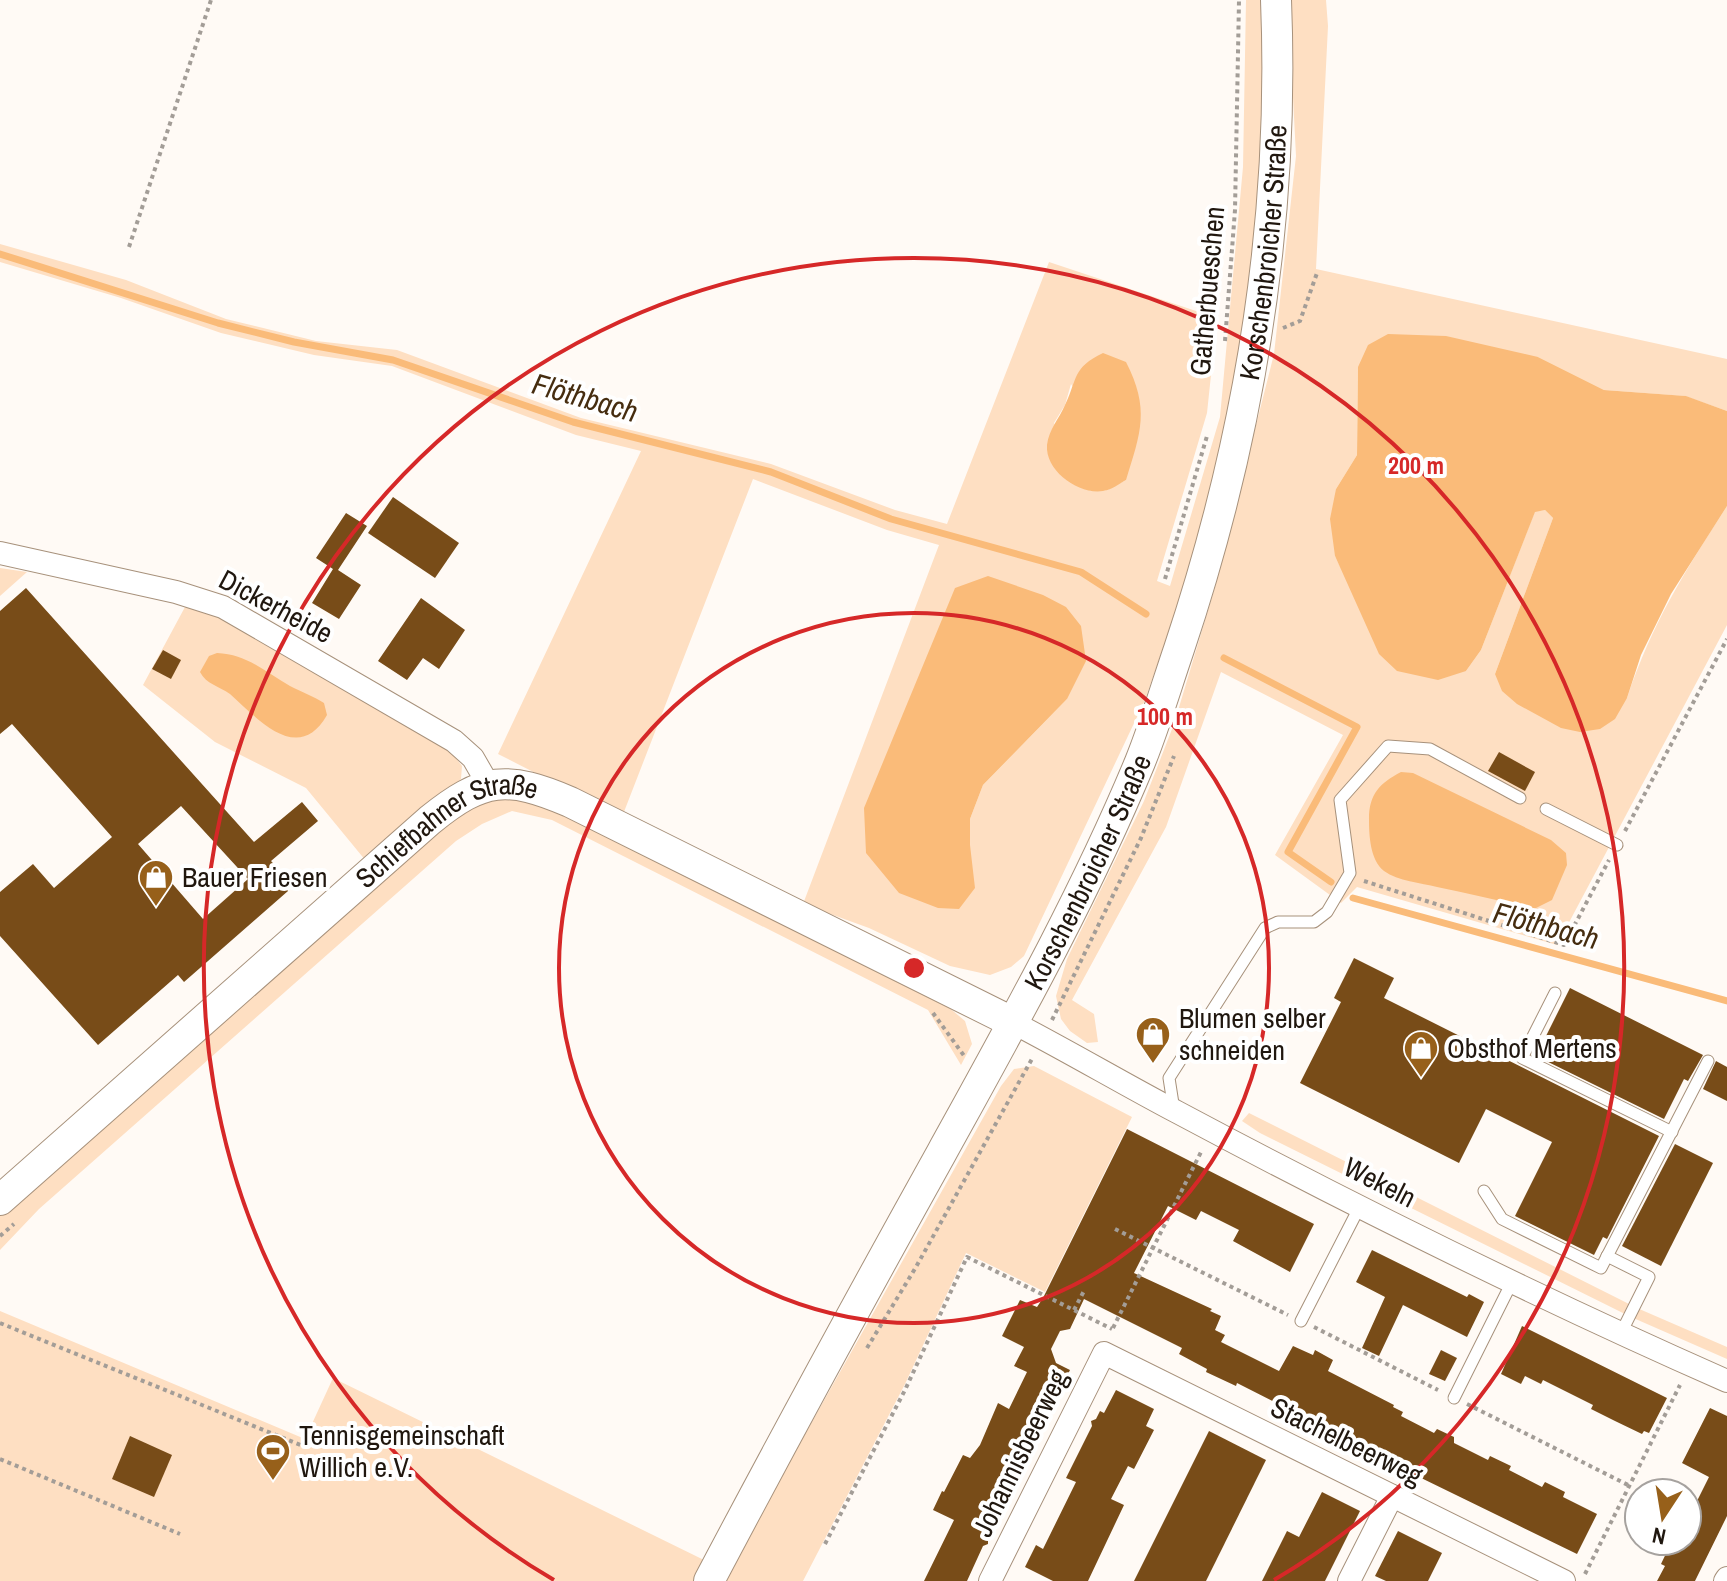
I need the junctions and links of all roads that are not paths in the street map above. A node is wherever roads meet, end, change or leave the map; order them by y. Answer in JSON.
{"nodes":[{"id":1,"x":1276,"y":0,"type":"edge"},
{"id":2,"x":0,"y":553,"type":"edge"},
{"id":3,"x":488,"y":784,"type":"junction"},
{"id":4,"x":1520,"y":798,"type":"dead end"},
{"id":5,"x":1546,"y":809,"type":"dead end"},
{"id":6,"x":1617,"y":845,"type":"road end"},
{"id":7,"x":1555,"y":993,"type":"dead end"},
{"id":8,"x":1012,"y":1022,"type":"junction"},
{"id":9,"x":1708,"y":1061,"type":"dead end"},
{"id":10,"x":1174,"y":1111,"type":"junction"},
{"id":11,"x":1672,"y":1132,"type":"junction"},
{"id":12,"x":1484,"y":1191,"type":"dead end"},
{"id":13,"x":0,"y":1200,"type":"edge"},
{"id":14,"x":1360,"y":1206,"type":"junction"},
{"id":15,"x":1607,"y":1256,"type":"junction"},
{"id":16,"x":1512,"y":1282,"type":"junction"},
{"id":17,"x":1301,"y":1321,"type":"road end"},
{"id":18,"x":1620,"y":1334,"type":"junction"},
{"id":19,"x":1104,"y":1353,"type":"joint"},
{"id":20,"x":1727,"y":1381,"type":"edge"},
{"id":21,"x":1454,"y":1398,"type":"road end"},
{"id":22,"x":1392,"y":1496,"type":"junction"},
{"id":23,"x":709,"y":1581,"type":"edge"},
{"id":24,"x":990,"y":1581,"type":"edge"},
{"id":25,"x":1349,"y":1581,"type":"edge"},
{"id":26,"x":1564,"y":1581,"type":"edge"}],
"edges":[{"from":1,"to":8,"type":"main road","name":"Korschenbroicher Straße"},
{"from":2,"to":3,"type":"street","name":"Dickerheide"},
{"from":3,"to":8,"type":"main road","name":"Schiefbahner Straße"},
{"from":3,"to":13,"type":"main road","name":"Schiefbahner Straße"},
{"from":4,"to":10,"type":"lane"},
{"from":5,"to":6,"type":"lane"},
{"from":7,"to":11,"type":"lane"},
{"from":8,"to":10,"type":"street","name":"Wekeln"},
{"from":8,"to":23,"type":"main road","name":"Korschenbroicher Straße"},
{"from":9,"to":11,"type":"lane"},
{"from":10,"to":14,"type":"street","name":"Wekeln"},
{"from":11,"to":15,"type":"lane"},
{"from":12,"to":15,"type":"lane"},
{"from":14,"to":16,"type":"street","name":"Wekeln"},
{"from":14,"to":17,"type":"lane"},
{"from":15,"to":18,"type":"lane"},
{"from":16,"to":18,"type":"street","name":"Wekeln"},
{"from":16,"to":21,"type":"lane"},
{"from":18,"to":20,"type":"street","name":"Wekeln"},
{"from":19,"to":22,"type":"street","name":"Stachelbeerweg"},
{"from":19,"to":24,"type":"street","name":"Johannisbeerweg"},
{"from":22,"to":25,"type":"street"},
{"from":22,"to":26,"type":"street","name":"Stachelbeerweg"}]}
